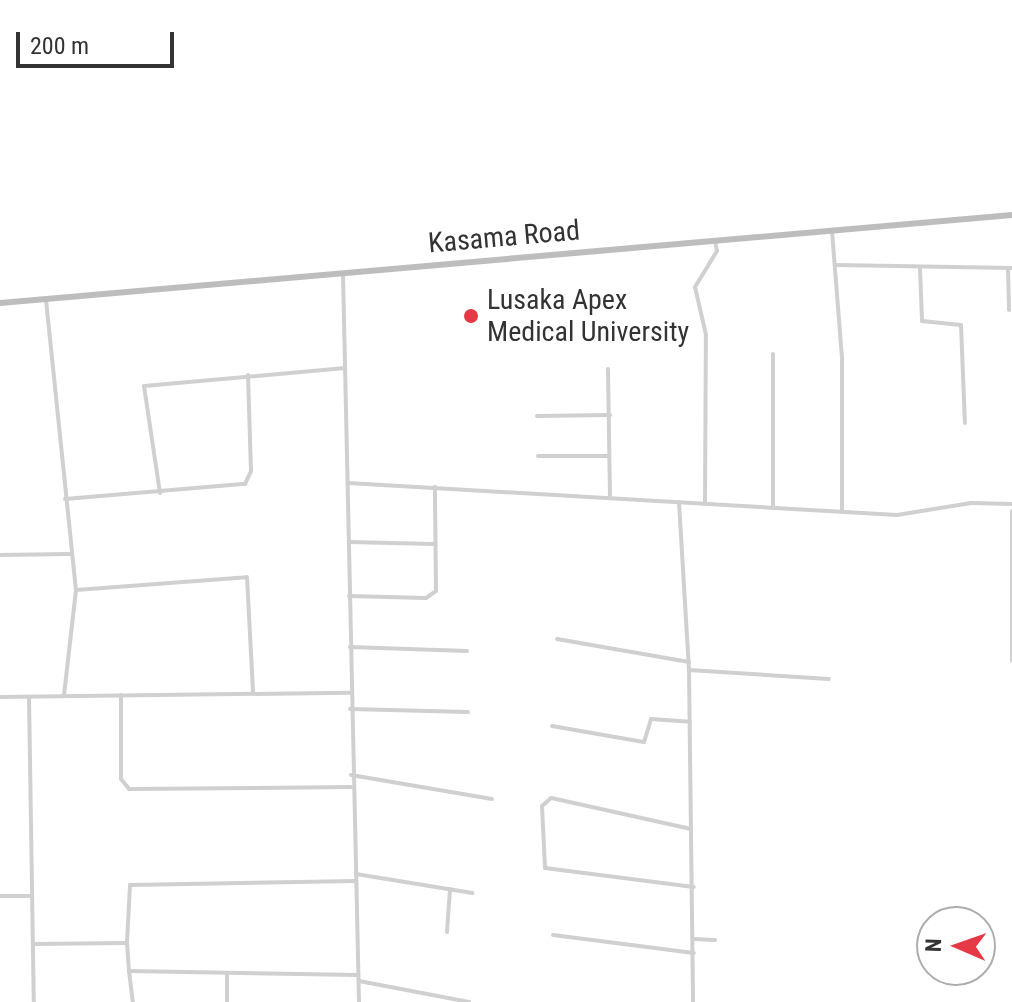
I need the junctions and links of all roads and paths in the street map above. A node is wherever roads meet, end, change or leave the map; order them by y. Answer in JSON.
{"nodes":[{"id":1,"x":1012,"y":215,"type":"edge"},
{"id":2,"x":832,"y":231,"type":"junction"},
{"id":3,"x":715,"y":241,"type":"junction"},
{"id":4,"x":837,"y":265,"type":"junction"},
{"id":5,"x":920,"y":268,"type":"junction"},
{"id":6,"x":1010,"y":268,"type":"edge"},
{"id":7,"x":343,"y":274,"type":"junction"},
{"id":8,"x":46,"y":300,"type":"junction"},
{"id":9,"x":0,"y":303,"type":"edge"},
{"id":10,"x":1009,"y":310,"type":"dead end"},
{"id":11,"x":773,"y":354,"type":"dead end"},
{"id":12,"x":346,"y":368,"type":"junction"},
{"id":13,"x":608,"y":369,"type":"dead end"},
{"id":14,"x":248,"y":375,"type":"junction"},
{"id":15,"x":610,"y":415,"type":"junction"},
{"id":16,"x":537,"y":416,"type":"dead end"},
{"id":17,"x":965,"y":423,"type":"dead end"},
{"id":18,"x":538,"y":456,"type":"dead end"},
{"id":19,"x":609,"y":456,"type":"junction"},
{"id":20,"x":348,"y":483,"type":"junction"},
{"id":21,"x":435,"y":486,"type":"junction"},
{"id":22,"x":160,"y":493,"type":"junction"},
{"id":23,"x":610,"y":497,"type":"junction"},
{"id":24,"x":65,"y":499,"type":"junction"},
{"id":25,"x":679,"y":502,"type":"junction"},
{"id":26,"x":705,"y":504,"type":"junction"},
{"id":27,"x":1012,"y":504,"type":"edge"},
{"id":28,"x":773,"y":505,"type":"junction"},
{"id":29,"x":842,"y":510,"type":"junction"},
{"id":30,"x":1012,"y":511,"type":"edge"},
{"id":31,"x":349,"y":542,"type":"junction"},
{"id":32,"x":434,"y":544,"type":"junction"},
{"id":33,"x":71,"y":554,"type":"junction"},
{"id":34,"x":0,"y":555,"type":"edge"},
{"id":35,"x":1011,"y":581,"type":"edge"},
{"id":36,"x":76,"y":590,"type":"junction"},
{"id":37,"x":349,"y":596,"type":"junction"},
{"id":38,"x":557,"y":639,"type":"dead end"},
{"id":39,"x":1012,"y":644,"type":"edge"},
{"id":40,"x":350,"y":647,"type":"junction"},
{"id":41,"x":467,"y":651,"type":"dead end"},
{"id":42,"x":1012,"y":661,"type":"edge"},
{"id":43,"x":689,"y":662,"type":"junction"},
{"id":44,"x":689,"y":670,"type":"junction"},
{"id":45,"x":829,"y":679,"type":"dead end"},
{"id":46,"x":253,"y":693,"type":"junction"},
{"id":47,"x":350,"y":693,"type":"junction"},
{"id":48,"x":64,"y":695,"type":"junction"},
{"id":49,"x":121,"y":695,"type":"junction"},
{"id":50,"x":0,"y":697,"type":"edge"},
{"id":51,"x":29,"y":697,"type":"junction"},
{"id":52,"x":350,"y":709,"type":"junction"},
{"id":53,"x":468,"y":712,"type":"dead end"},
{"id":54,"x":690,"y":722,"type":"junction"},
{"id":55,"x":552,"y":726,"type":"dead end"},
{"id":56,"x":351,"y":775,"type":"junction"},
{"id":57,"x":351,"y":787,"type":"junction"},
{"id":58,"x":492,"y":799,"type":"dead end"},
{"id":59,"x":691,"y":829,"type":"junction"},
{"id":60,"x":355,"y":874,"type":"junction"},
{"id":61,"x":355,"y":881,"type":"junction"},
{"id":62,"x":694,"y":887,"type":"junction"},
{"id":63,"x":450,"y":889,"type":"junction"},
{"id":64,"x":472,"y":893,"type":"dead end"},
{"id":65,"x":0,"y":896,"type":"edge"},
{"id":66,"x":32,"y":896,"type":"junction"},
{"id":67,"x":447,"y":932,"type":"dead end"},
{"id":68,"x":553,"y":935,"type":"dead end"},
{"id":69,"x":694,"y":939,"type":"junction"},
{"id":70,"x":715,"y":940,"type":"dead end"},
{"id":71,"x":127,"y":943,"type":"junction"},
{"id":72,"x":33,"y":944,"type":"junction"},
{"id":73,"x":694,"y":953,"type":"junction"},
{"id":74,"x":129,"y":971,"type":"junction"},
{"id":75,"x":227,"y":973,"type":"junction"},
{"id":76,"x":359,"y":978,"type":"junction"},
{"id":77,"x":34,"y":1002,"type":"edge"},
{"id":78,"x":133,"y":1002,"type":"edge"},
{"id":79,"x":227,"y":1002,"type":"edge"},
{"id":80,"x":359,"y":1002,"type":"edge"},
{"id":81,"x":469,"y":1002,"type":"edge"},
{"id":82,"x":693,"y":1002,"type":"edge"}],
"edges":[{"from":1,"to":2,"type":"street","name":"Kasama Road"},
{"from":2,"to":3,"type":"street","name":"Kasama Road"},
{"from":2,"to":4,"type":"street"},
{"from":3,"to":7,"type":"street","name":"Kasama Road"},
{"from":3,"to":26,"type":"street"},
{"from":4,"to":5,"type":"street"},
{"from":4,"to":29,"type":"street"},
{"from":5,"to":6,"type":"street"},
{"from":5,"to":17,"type":"street"},
{"from":6,"to":10,"type":"street"},
{"from":7,"to":8,"type":"street","name":"Kasama Road"},
{"from":7,"to":12,"type":"street"},
{"from":8,"to":9,"type":"street","name":"Kasama Road"},
{"from":8,"to":24,"type":"street"},
{"from":11,"to":28,"type":"street"},
{"from":12,"to":14,"type":"street"},
{"from":12,"to":20,"type":"street"},
{"from":13,"to":15,"type":"street"},
{"from":14,"to":22,"type":"street"},
{"from":14,"to":22,"type":"street"},
{"from":15,"to":16,"type":"street"},
{"from":15,"to":19,"type":"street"},
{"from":18,"to":19,"type":"street"},
{"from":19,"to":23,"type":"street"},
{"from":20,"to":21,"type":"street"},
{"from":20,"to":31,"type":"street"},
{"from":21,"to":23,"type":"street"},
{"from":21,"to":32,"type":"street"},
{"from":22,"to":24,"type":"street"},
{"from":23,"to":25,"type":"street"},
{"from":24,"to":33,"type":"street"},
{"from":25,"to":26,"type":"street"},
{"from":25,"to":43,"type":"street"},
{"from":26,"to":28,"type":"street"},
{"from":27,"to":29,"type":"street"},
{"from":28,"to":29,"type":"street"},
{"from":30,"to":35,"type":"street"},
{"from":31,"to":32,"type":"street"},
{"from":31,"to":37,"type":"street"},
{"from":32,"to":37,"type":"street"},
{"from":33,"to":34,"type":"street"},
{"from":33,"to":36,"type":"street"},
{"from":35,"to":39,"type":"street"},
{"from":36,"to":46,"type":"street"},
{"from":36,"to":48,"type":"street"},
{"from":37,"to":40,"type":"street"},
{"from":38,"to":43,"type":"street"},
{"from":39,"to":42,"type":"street"},
{"from":40,"to":41,"type":"street"},
{"from":40,"to":47,"type":"street"},
{"from":43,"to":44,"type":"street"},
{"from":44,"to":45,"type":"street"},
{"from":44,"to":54,"type":"street"},
{"from":46,"to":47,"type":"street"},
{"from":46,"to":49,"type":"street"},
{"from":47,"to":52,"type":"street"},
{"from":48,"to":49,"type":"street"},
{"from":48,"to":51,"type":"street"},
{"from":49,"to":57,"type":"street"},
{"from":50,"to":51,"type":"street"},
{"from":51,"to":66,"type":"street"},
{"from":52,"to":53,"type":"street"},
{"from":52,"to":56,"type":"street"},
{"from":54,"to":55,"type":"street"},
{"from":54,"to":59,"type":"street"},
{"from":56,"to":57,"type":"street"},
{"from":56,"to":58,"type":"street"},
{"from":57,"to":60,"type":"street"},
{"from":59,"to":62,"type":"street"},
{"from":59,"to":62,"type":"street"},
{"from":60,"to":61,"type":"street"},
{"from":60,"to":63,"type":"street"},
{"from":61,"to":71,"type":"street"},
{"from":61,"to":76,"type":"street"},
{"from":62,"to":69,"type":"street"},
{"from":63,"to":64,"type":"street"},
{"from":63,"to":67,"type":"street"},
{"from":65,"to":66,"type":"street"},
{"from":66,"to":72,"type":"street"},
{"from":68,"to":73,"type":"street"},
{"from":69,"to":70,"type":"street"},
{"from":69,"to":73,"type":"street"},
{"from":71,"to":72,"type":"street"},
{"from":71,"to":74,"type":"street"},
{"from":72,"to":77,"type":"street"},
{"from":73,"to":82,"type":"street"},
{"from":74,"to":75,"type":"street"},
{"from":74,"to":78,"type":"street"},
{"from":75,"to":76,"type":"street"},
{"from":75,"to":79,"type":"street"},
{"from":76,"to":80,"type":"street"},
{"from":76,"to":81,"type":"street"}]}
